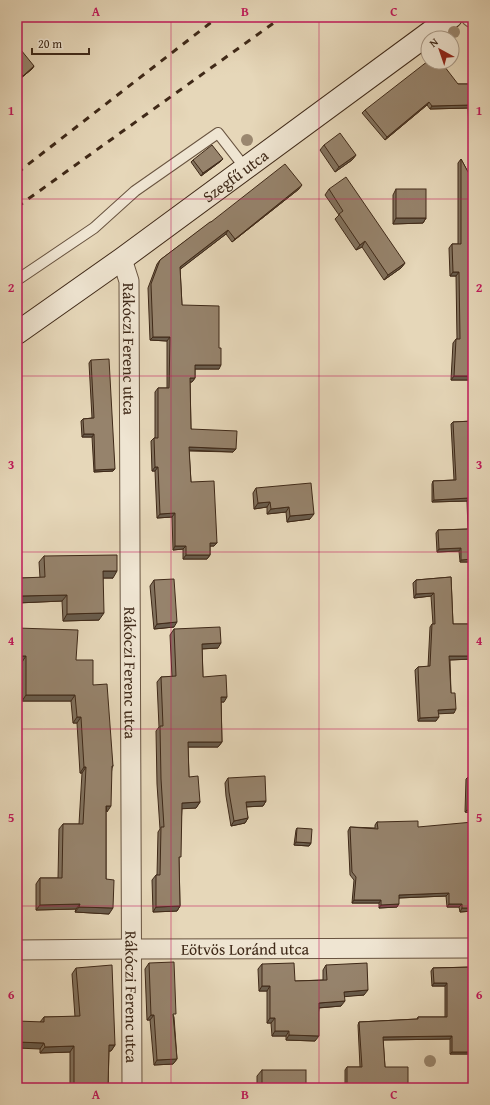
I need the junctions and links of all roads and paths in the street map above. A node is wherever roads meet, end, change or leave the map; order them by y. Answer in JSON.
{"nodes":[{"id":1,"x":452,"y":17,"type":"edge"},
{"id":2,"x":246,"y":169,"type":"junction"},
{"id":3,"x":122,"y":259,"type":"junction"},
{"id":4,"x":17,"y":280,"type":"edge"},
{"id":5,"x":17,"y":333,"type":"edge"},
{"id":6,"x":132,"y":948,"type":"junction"},
{"id":7,"x":473,"y":948,"type":"edge"},
{"id":8,"x":17,"y":950,"type":"edge"},
{"id":9,"x":132,"y":1088,"type":"edge"}],
"edges":[{"from":1,"to":2,"type":"street","name":"Szegfű utca"},
{"from":2,"to":3,"type":"street","name":"Szegfű utca"},
{"from":2,"to":4,"type":"lane"},
{"from":3,"to":5,"type":"street","name":"Szegfű utca"},
{"from":3,"to":6,"type":"street","name":"Rákóczi Ferenc utca"},
{"from":6,"to":7,"type":"street","name":"Eötvös Loránd utca"},
{"from":6,"to":8,"type":"street","name":"Eötvös Loránd utca"},
{"from":6,"to":9,"type":"street","name":"Rákóczi Ferenc utca"}]}
